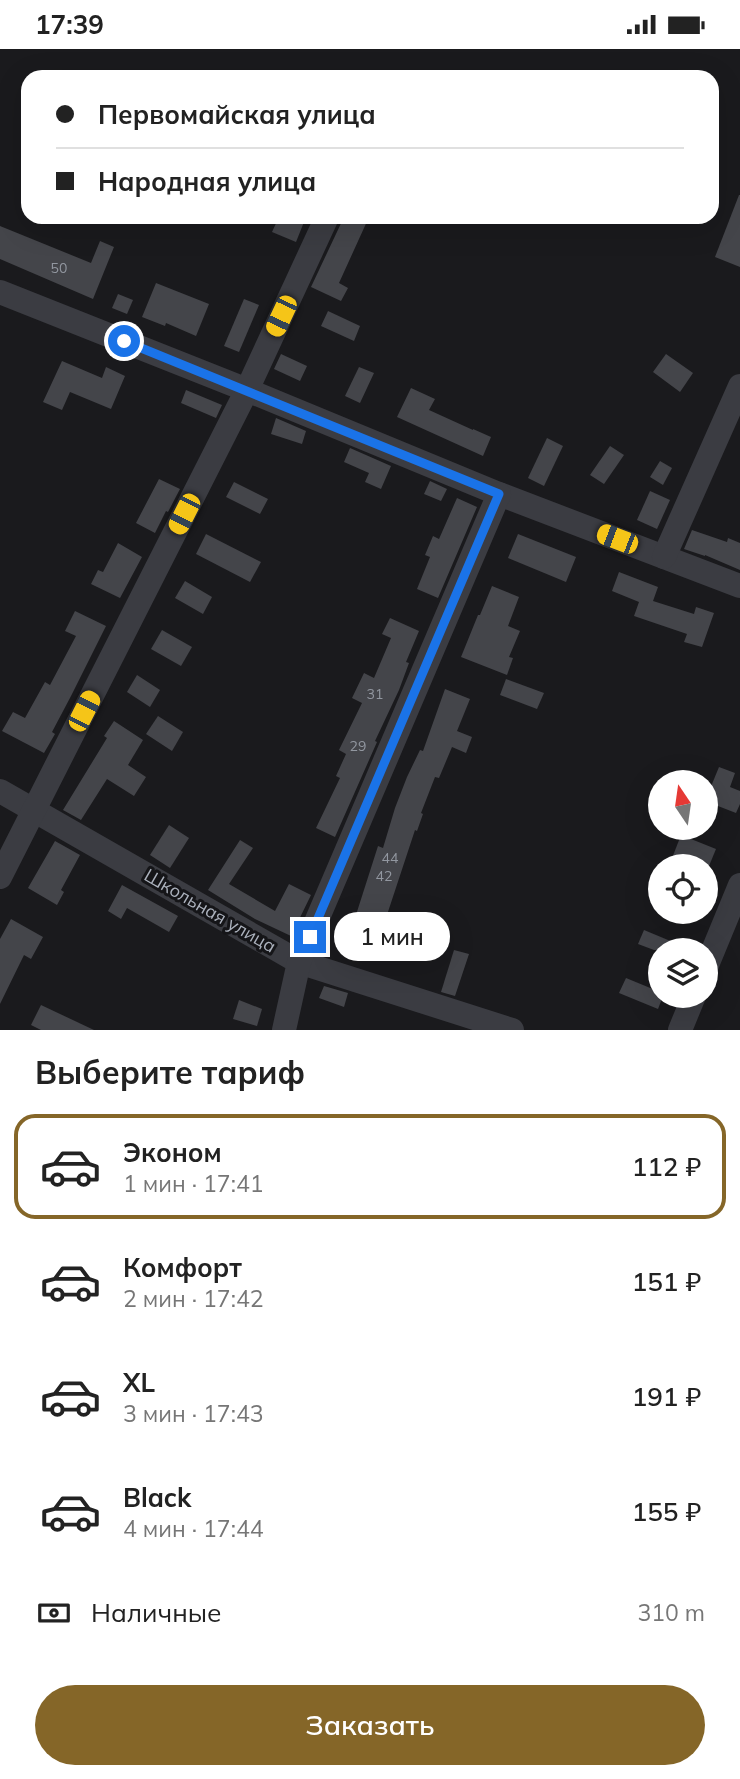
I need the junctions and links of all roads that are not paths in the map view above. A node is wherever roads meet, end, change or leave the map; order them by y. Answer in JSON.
{"nodes":[{"id":1,"x":324,"y":224,"type":"edge"},
{"id":2,"x":0,"y":292,"type":"edge"},
{"id":3,"x":740,"y":386,"type":"edge"},
{"id":4,"x":247,"y":390,"type":"junction"},
{"id":5,"x":733,"y":419,"type":"edge"},
{"id":6,"x":499,"y":494,"type":"junction"},
{"id":7,"x":664,"y":557,"type":"junction"},
{"id":8,"x":740,"y":586,"type":"edge"},
{"id":9,"x":0,"y":791,"type":"edge"},
{"id":10,"x":34,"y":810,"type":"junction"},
{"id":11,"x":0,"y":877,"type":"edge"},
{"id":12,"x":740,"y":885,"type":"edge"},
{"id":13,"x":718,"y":938,"type":"edge"},
{"id":14,"x":299,"y":962,"type":"junction"},
{"id":15,"x":689,"y":1008,"type":"edge"},
{"id":16,"x":284,"y":1030,"type":"edge"},
{"id":17,"x":512,"y":1030,"type":"edge"},
{"id":18,"x":680,"y":1030,"type":"edge"}],
"edges":[{"from":1,"to":4,"type":"street"},
{"from":2,"to":4,"type":"street"},
{"from":3,"to":5,"type":"street"},
{"from":4,"to":6,"type":"street"},
{"from":4,"to":10,"type":"street"},
{"from":5,"to":7,"type":"street"},
{"from":6,"to":7,"type":"street"},
{"from":6,"to":14,"type":"street"},
{"from":7,"to":8,"type":"street"},
{"from":9,"to":10,"type":"street","name":"Школьная улица"},
{"from":10,"to":11,"type":"street"},
{"from":10,"to":14,"type":"street","name":"Школьная улица"},
{"from":12,"to":13,"type":"street"},
{"from":14,"to":16,"type":"street"},
{"from":14,"to":17,"type":"street","name":"Школьная улица"},
{"from":15,"to":18,"type":"street"}]}
